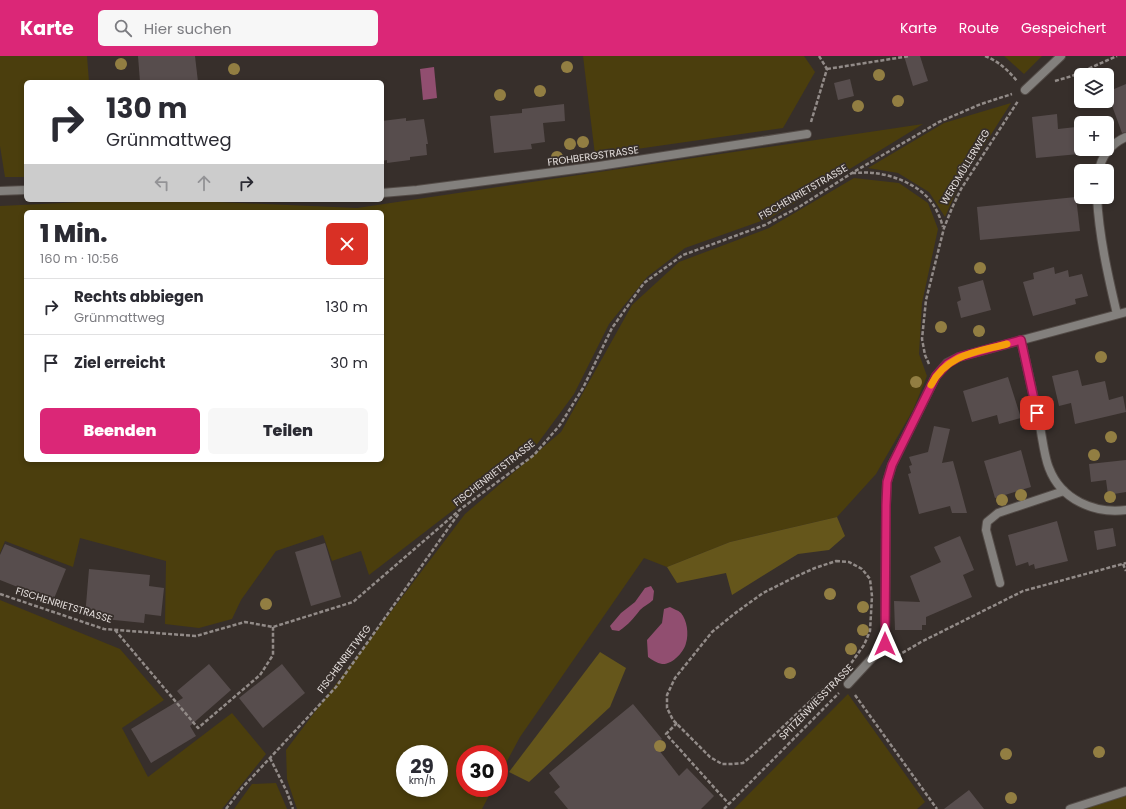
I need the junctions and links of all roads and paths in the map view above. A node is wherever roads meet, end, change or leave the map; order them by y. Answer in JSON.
{"nodes":[{"id":1,"x":819,"y":56,"type":"edge"},
{"id":2,"x":910,"y":56,"type":"edge"},
{"id":3,"x":986,"y":56,"type":"edge"},
{"id":4,"x":1061,"y":56,"type":"edge"},
{"id":5,"x":1117,"y":56,"type":"edge"},
{"id":6,"x":827,"y":69,"type":"junction"},
{"id":7,"x":1052,"y":82,"type":"dead end"},
{"id":8,"x":1025,"y":90,"type":"junction"},
{"id":9,"x":807,"y":134,"type":"joint"},
{"id":10,"x":1126,"y":137,"type":"edge"},
{"id":11,"x":1102,"y":164,"type":"edge"},
{"id":12,"x":852,"y":173,"type":"junction"},
{"id":13,"x":24,"y":190,"type":"edge"},
{"id":14,"x":0,"y":191,"type":"edge"},
{"id":15,"x":384,"y":192,"type":"edge"},
{"id":16,"x":1097,"y":204,"type":"edge"},
{"id":17,"x":944,"y":228,"type":"junction"},
{"id":18,"x":1126,"y":312,"type":"edge"},
{"id":19,"x":1117,"y":314,"type":"junction"},
{"id":20,"x":1021,"y":340,"type":"junction"},
{"id":21,"x":925,"y":355,"type":"dead end"},
{"id":22,"x":1064,"y":491,"type":"junction"},
{"id":23,"x":462,"y":508,"type":"junction"},
{"id":24,"x":1126,"y":510,"type":"edge"},
{"id":25,"x":1125,"y":563,"type":"edge"},
{"id":26,"x":1126,"y":571,"type":"edge"},
{"id":27,"x":1000,"y":583,"type":"dead end"},
{"id":28,"x":0,"y":594,"type":"edge"},
{"id":29,"x":273,"y":627,"type":"junction"},
{"id":30,"x":114,"y":630,"type":"junction"},
{"id":31,"x":888,"y":661,"type":"dead end"},
{"id":32,"x":848,"y":684,"type":"junction"},
{"id":33,"x":677,"y":724,"type":"junction"},
{"id":34,"x":270,"y":758,"type":"junction"},
{"id":35,"x":1126,"y":791,"type":"edge"},
{"id":36,"x":729,"y":804,"type":"junction"},
{"id":37,"x":226,"y":809,"type":"edge"},
{"id":38,"x":293,"y":809,"type":"edge"},
{"id":39,"x":724,"y":809,"type":"edge"},
{"id":40,"x":937,"y":809,"type":"edge"},
{"id":41,"x":1070,"y":809,"type":"edge"}],
"edges":[{"from":1,"to":6,"type":"path"},
{"from":2,"to":6,"type":"path"},
{"from":3,"to":8,"type":"path"},
{"from":4,"to":8,"type":"street"},
{"from":5,"to":7,"type":"path"},
{"from":6,"to":9,"type":"path"},
{"from":8,"to":12,"type":"path","name":"FISCHENRIETSTRASSE"},
{"from":8,"to":17,"type":"path","name":"WERDMÜLLERWEG"},
{"from":9,"to":15,"type":"street","name":"FROHBERGSTRASSE"},
{"from":10,"to":11,"type":"street"},
{"from":12,"to":17,"type":"path"},
{"from":12,"to":23,"type":"path","name":"FISCHENRIETSTRASSE"},
{"from":13,"to":14,"type":"street"},
{"from":16,"to":19,"type":"street"},
{"from":17,"to":21,"type":"path","name":"WERDMÜLLERWEG"},
{"from":18,"to":19,"type":"street","name":"SPITZENWIESSTRASSE"},
{"from":19,"to":20,"type":"street","name":"SPITZENWIESSTRASSE"},
{"from":20,"to":22,"type":"street"},
{"from":20,"to":32,"type":"street","name":"SPITZENWIESSTRASSE"},
{"from":22,"to":24,"type":"street"},
{"from":22,"to":27,"type":"street"},
{"from":23,"to":29,"type":"path","name":"FISCHENRIETSTRASSE"},
{"from":23,"to":34,"type":"path","name":"FISCHENRIETWEG"},
{"from":25,"to":26,"type":"path"},
{"from":25,"to":31,"type":"path"},
{"from":28,"to":30,"type":"path","name":"FISCHENRIETSTRASSE"},
{"from":29,"to":30,"type":"path","name":"FISCHENRIETSTRASSE"},
{"from":29,"to":30,"type":"path"},
{"from":32,"to":36,"type":"path","name":"SPITZENWIESSTRASSE"},
{"from":32,"to":40,"type":"path"},
{"from":33,"to":33,"type":"path"},
{"from":33,"to":36,"type":"path"},
{"from":34,"to":37,"type":"path","name":"FISCHENRIETWEG"},
{"from":34,"to":38,"type":"path"},
{"from":35,"to":41,"type":"street"},
{"from":36,"to":39,"type":"path","name":"SPITZENWIESSTRASSE"}]}
